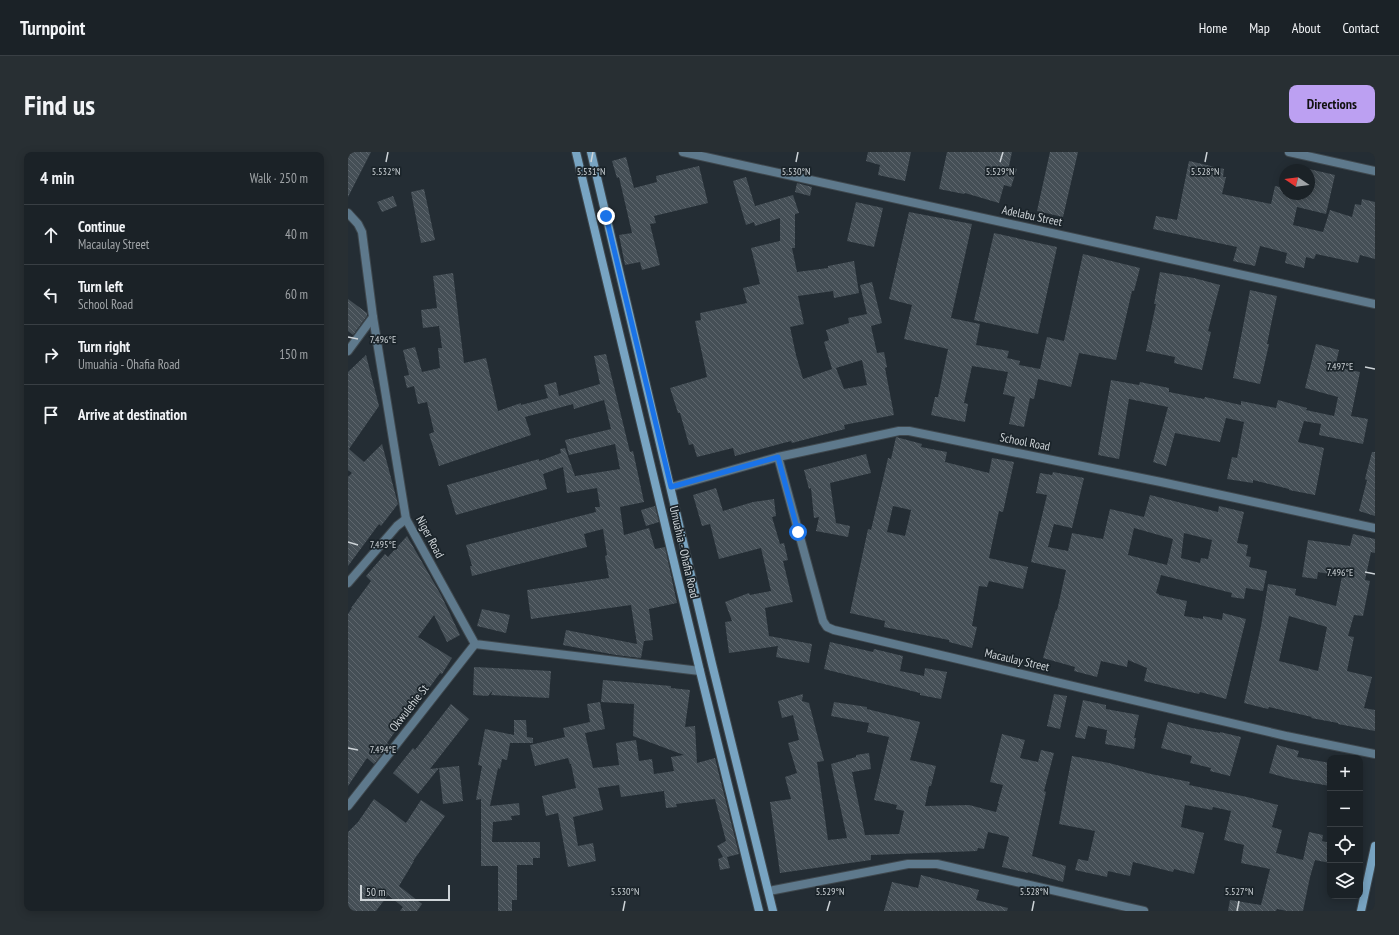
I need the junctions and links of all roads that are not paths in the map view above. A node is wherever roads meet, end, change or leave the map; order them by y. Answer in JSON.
{"nodes":[{"id":1,"x":576,"y":152,"type":"edge"},
{"id":2,"x":591,"y":152,"type":"edge"},
{"id":3,"x":683,"y":152,"type":"edge"},
{"id":4,"x":1289,"y":152,"type":"edge"},
{"id":5,"x":1375,"y":171,"type":"edge"},
{"id":6,"x":348,"y":213,"type":"edge"},
{"id":7,"x":1375,"y":304,"type":"edge"},
{"id":8,"x":374,"y":317,"type":"junction"},
{"id":9,"x":348,"y":351,"type":"edge"},
{"id":10,"x":778,"y":457,"type":"junction"},
{"id":11,"x":671,"y":487,"type":"junction"},
{"id":12,"x":406,"y":519,"type":"junction"},
{"id":13,"x":1375,"y":528,"type":"edge"},
{"id":14,"x":348,"y":584,"type":"edge"},
{"id":15,"x":475,"y":644,"type":"junction"},
{"id":16,"x":700,"y":670,"type":"junction"},
{"id":17,"x":1375,"y":754,"type":"edge"},
{"id":18,"x":348,"y":806,"type":"edge"},
{"id":19,"x":1375,"y":846,"type":"edge"},
{"id":20,"x":768,"y":891,"type":"junction"},
{"id":21,"x":759,"y":911,"type":"edge"},
{"id":22,"x":773,"y":911,"type":"edge"},
{"id":23,"x":1144,"y":911,"type":"edge"},
{"id":24,"x":1361,"y":911,"type":"edge"}],
"edges":[{"from":1,"to":16,"type":"main road","name":"Umuahia - Ohafia Road"},
{"from":2,"to":11,"type":"main road","name":"Umuahia - Ohafia Road"},
{"from":3,"to":7,"type":"street","name":"Adelabu Street"},
{"from":4,"to":5,"type":"street"},
{"from":6,"to":8,"type":"street","name":"Niger Road"},
{"from":8,"to":9,"type":"street"},
{"from":8,"to":12,"type":"street","name":"Niger Road"},
{"from":10,"to":11,"type":"street","name":"School Road"},
{"from":10,"to":13,"type":"street","name":"School Road"},
{"from":10,"to":17,"type":"street","name":"Macaulay Street"},
{"from":11,"to":20,"type":"main road","name":"Umuahia - Ohafia Road"},
{"from":12,"to":14,"type":"street"},
{"from":12,"to":15,"type":"street","name":"Niger Road"},
{"from":15,"to":16,"type":"street"},
{"from":15,"to":18,"type":"street","name":"Okwulehie St"},
{"from":16,"to":21,"type":"main road","name":"Umuahia - Ohafia Road"},
{"from":19,"to":24,"type":"main road"},
{"from":20,"to":22,"type":"main road","name":"Umuahia - Ohafia Road"},
{"from":20,"to":23,"type":"street"}]}
